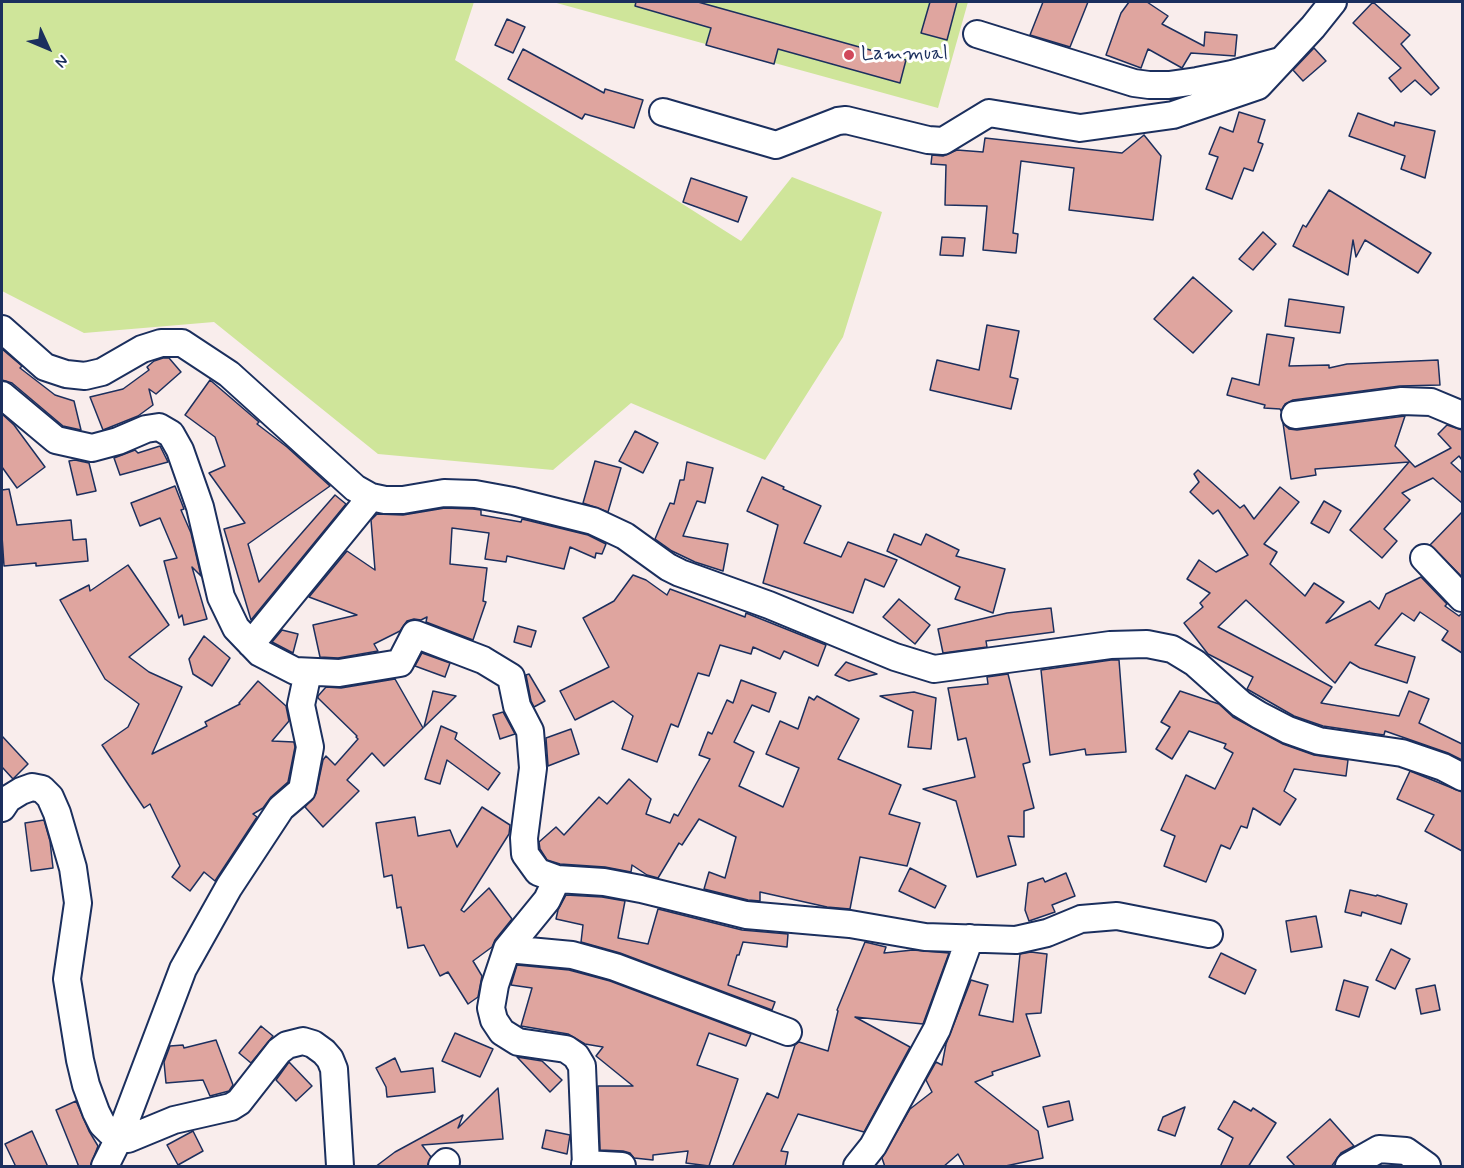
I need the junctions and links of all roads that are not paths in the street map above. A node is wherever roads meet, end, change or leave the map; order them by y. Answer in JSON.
{"nodes":[{"id":1,"x":1333,"y":2,"type":"edge"},
{"id":2,"x":977,"y":34,"type":"dead end"},
{"id":3,"x":1281,"y":61,"type":"junction"},
{"id":4,"x":663,"y":112,"type":"dead end"},
{"id":5,"x":2,"y":329,"type":"edge"},
{"id":6,"x":2,"y":396,"type":"edge"},
{"id":7,"x":1295,"y":415,"type":"dead end"},
{"id":8,"x":1462,"y":415,"type":"edge"},
{"id":9,"x":371,"y":497,"type":"junction"},
{"id":10,"x":1424,"y":558,"type":"dead end"},
{"id":11,"x":1462,"y":598,"type":"edge"},
{"id":12,"x":251,"y":644,"type":"junction"},
{"id":13,"x":308,"y":672,"type":"junction"},
{"id":14,"x":1462,"y":777,"type":"edge"},
{"id":15,"x":2,"y":808,"type":"edge"},
{"id":16,"x":557,"y":879,"type":"junction"},
{"id":17,"x":1209,"y":934,"type":"dead end"},
{"id":18,"x":970,"y":938,"type":"junction"},
{"id":19,"x":507,"y":948,"type":"junction"},
{"id":20,"x":788,"y":1032,"type":"dead end"},
{"id":21,"x":119,"y":1138,"type":"junction"},
{"id":22,"x":586,"y":1165,"type":"edge"},
{"id":23,"x":105,"y":1167,"type":"edge"},
{"id":24,"x":340,"y":1167,"type":"edge"},
{"id":25,"x":622,"y":1167,"type":"edge"},
{"id":26,"x":857,"y":1167,"type":"edge"},
{"id":27,"x":1349,"y":1167,"type":"edge"},
{"id":28,"x":1427,"y":1167,"type":"edge"}],
"edges":[{"from":1,"to":3,"type":"street"},
{"from":2,"to":3,"type":"street"},
{"from":3,"to":4,"type":"street"},
{"from":5,"to":9,"type":"street"},
{"from":6,"to":12,"type":"street"},
{"from":7,"to":8,"type":"street"},
{"from":9,"to":12,"type":"street"},
{"from":9,"to":14,"type":"street"},
{"from":10,"to":11,"type":"street"},
{"from":12,"to":13,"type":"street"},
{"from":13,"to":16,"type":"street"},
{"from":13,"to":21,"type":"street"},
{"from":15,"to":21,"type":"street"},
{"from":16,"to":18,"type":"street"},
{"from":16,"to":19,"type":"street"},
{"from":17,"to":18,"type":"street"},
{"from":18,"to":26,"type":"street"},
{"from":19,"to":20,"type":"street"},
{"from":19,"to":22,"type":"street"},
{"from":21,"to":23,"type":"street"},
{"from":21,"to":24,"type":"street"},
{"from":22,"to":25,"type":"street"},
{"from":27,"to":28,"type":"street"}]}
